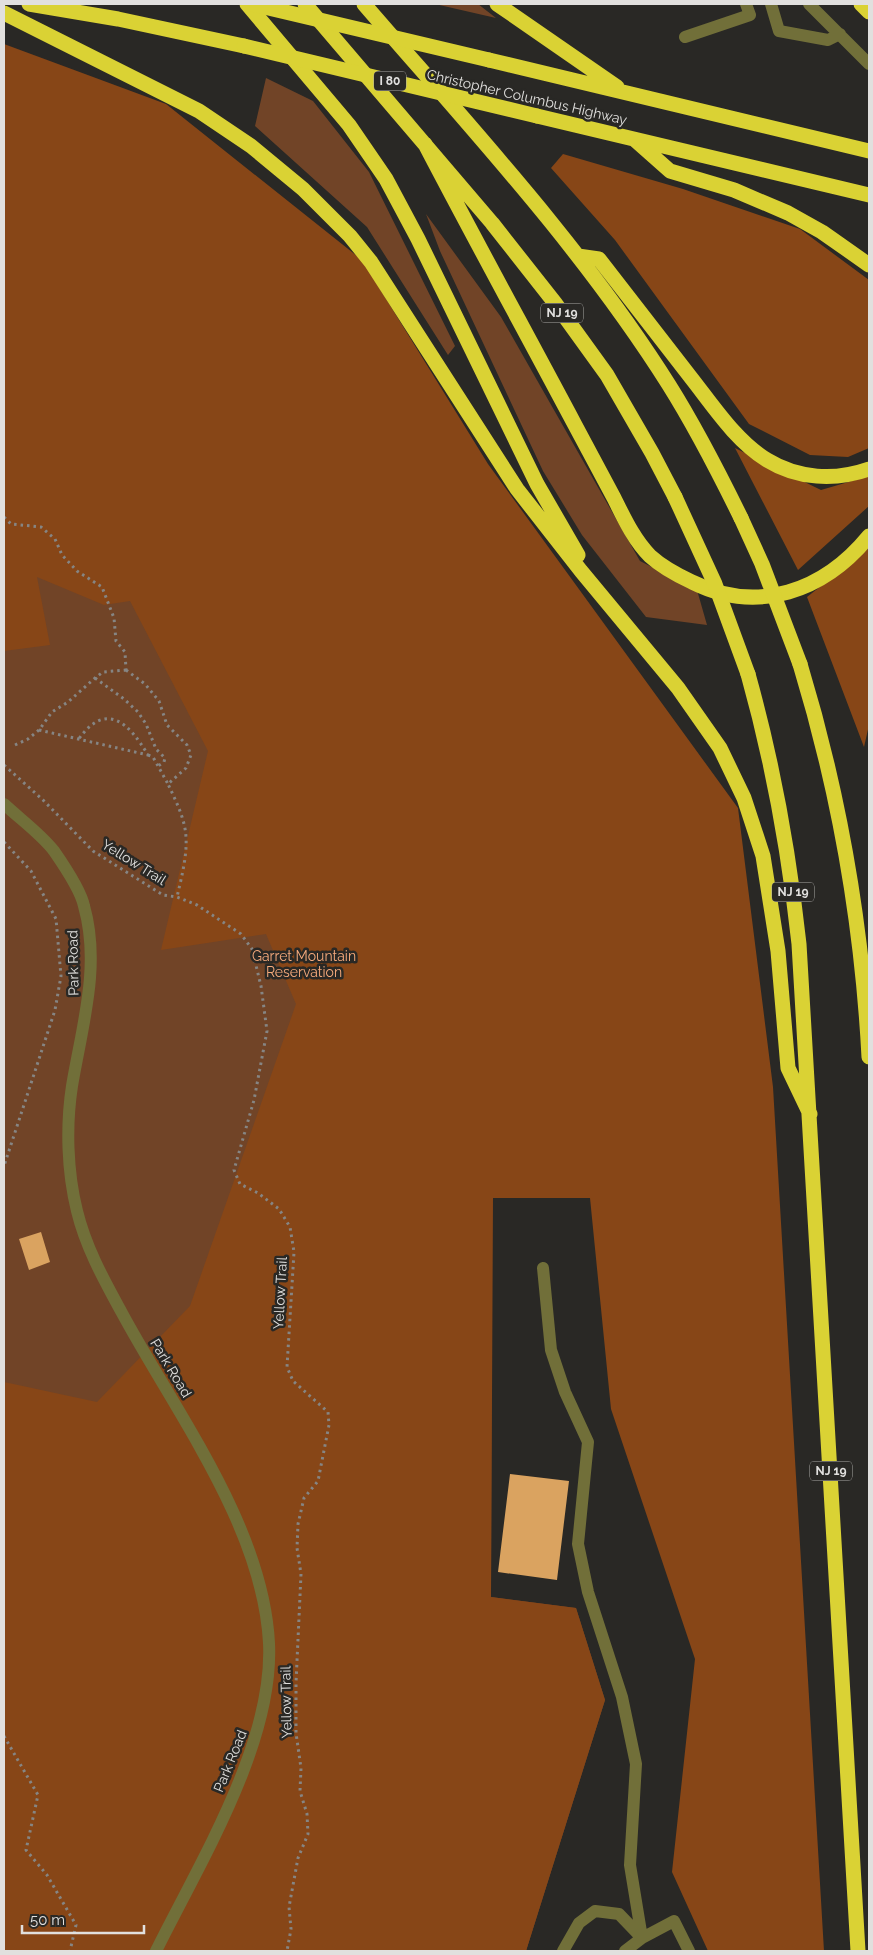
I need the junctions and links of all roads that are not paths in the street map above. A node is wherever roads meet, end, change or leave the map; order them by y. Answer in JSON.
{"nodes":[{"id":1,"x":30,"y":4,"type":"edge"},
{"id":2,"x":247,"y":4,"type":"edge"},
{"id":3,"x":252,"y":4,"type":"edge"},
{"id":4,"x":304,"y":4,"type":"edge"},
{"id":5,"x":364,"y":4,"type":"edge"},
{"id":6,"x":497,"y":4,"type":"edge"},
{"id":7,"x":746,"y":4,"type":"edge"},
{"id":8,"x":771,"y":4,"type":"edge"},
{"id":9,"x":809,"y":4,"type":"edge"},
{"id":10,"x":861,"y":4,"type":"edge"},
{"id":11,"x":4,"y":12,"type":"edge"},
{"id":12,"x":869,"y":12,"type":"edge"},
{"id":13,"x":840,"y":34,"type":"junction"},
{"id":14,"x":685,"y":37,"type":"dead end"},
{"id":15,"x":869,"y":64,"type":"edge"},
{"id":16,"x":624,"y":91,"type":"junction"},
{"id":17,"x":634,"y":139,"type":"junction"},
{"id":18,"x":426,"y":144,"type":"junction"},
{"id":19,"x":869,"y":151,"type":"edge"},
{"id":20,"x":869,"y":195,"type":"edge"},
{"id":21,"x":578,"y":256,"type":"junction"},
{"id":22,"x":869,"y":265,"type":"edge"},
{"id":23,"x":869,"y":469,"type":"edge"},
{"id":24,"x":869,"y":536,"type":"edge"},
{"id":25,"x":631,"y":632,"type":"junction"},
{"id":26,"x":4,"y":804,"type":"edge"},
{"id":27,"x":869,"y":1058,"type":"edge"},
{"id":28,"x":810,"y":1114,"type":"junction"},
{"id":29,"x":543,"y":1268,"type":"dead end"},
{"id":30,"x":642,"y":1938,"type":"junction"},
{"id":31,"x":156,"y":1951,"type":"edge"},
{"id":32,"x":563,"y":1951,"type":"edge"},
{"id":33,"x":625,"y":1951,"type":"edge"},
{"id":34,"x":689,"y":1951,"type":"edge"},
{"id":35,"x":858,"y":1951,"type":"edge"}],
"edges":[{"from":1,"to":17,"type":"highway","name":"Christopher Columbus Highway","number":"I 80","bridge":true},
{"from":2,"to":25,"type":"highway"},
{"from":3,"to":16,"type":"highway","name":"Christopher Columbus Highway","bridge":true},
{"from":4,"to":18,"type":"highway","number":"NJ 19"},
{"from":5,"to":21,"type":"highway"},
{"from":6,"to":16,"type":"highway"},
{"from":7,"to":14,"type":"street"},
{"from":8,"to":13,"type":"street"},
{"from":9,"to":13,"type":"street"},
{"from":10,"to":12,"type":"highway"},
{"from":11,"to":25,"type":"highway"},
{"from":13,"to":15,"type":"street"},
{"from":16,"to":19,"type":"highway","name":"Christopher Columbus Highway"},
{"from":17,"to":20,"type":"highway","name":"Christopher Columbus Highway","number":"I 80"},
{"from":17,"to":22,"type":"highway"},
{"from":18,"to":24,"type":"highway"},
{"from":18,"to":28,"type":"highway","number":"NJ 19","bridge":true},
{"from":21,"to":23,"type":"highway"},
{"from":21,"to":27,"type":"highway","bridge":true},
{"from":25,"to":28,"type":"highway"},
{"from":26,"to":31,"type":"street","name":"Park Road"},
{"from":28,"to":35,"type":"highway","number":"NJ 19"},
{"from":29,"to":30,"type":"street"},
{"from":30,"to":32,"type":"street"},
{"from":30,"to":33,"type":"street"},
{"from":30,"to":34,"type":"street"}]}
